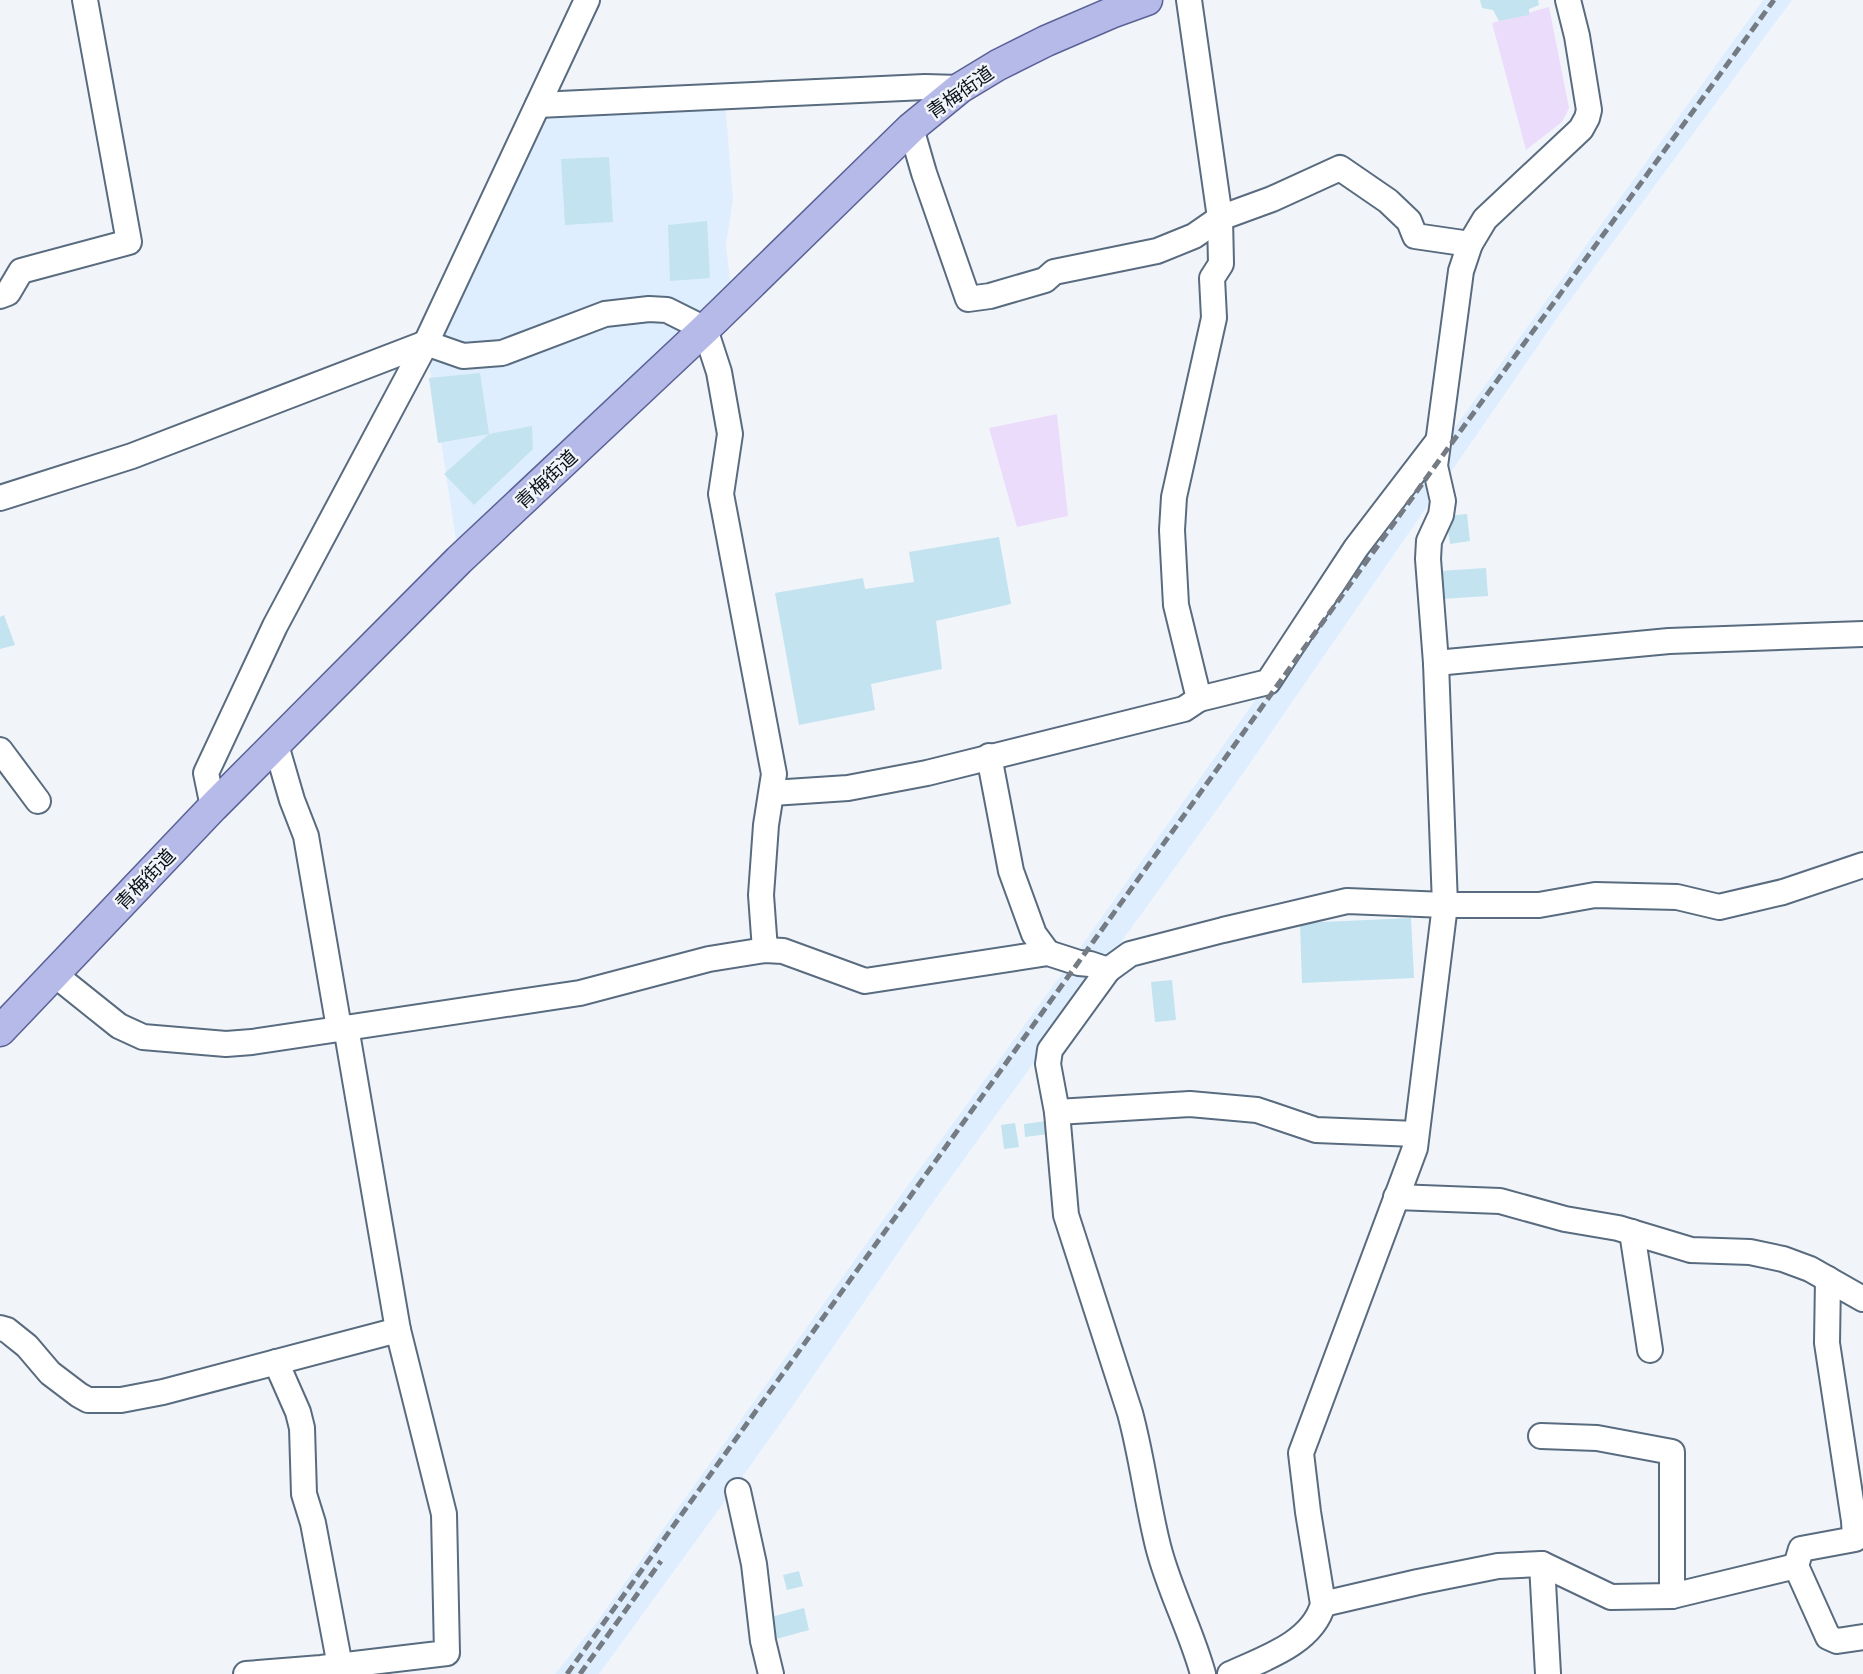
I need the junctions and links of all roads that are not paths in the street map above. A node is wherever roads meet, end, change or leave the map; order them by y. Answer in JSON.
{"nodes":[{"id":1,"x":85,"y":0,"type":"edge"},
{"id":2,"x":587,"y":0,"type":"edge"},
{"id":3,"x":1147,"y":0,"type":"edge"},
{"id":4,"x":1189,"y":0,"type":"edge"},
{"id":5,"x":1568,"y":0,"type":"edge"},
{"id":6,"x":960,"y":88,"type":"junction"},
{"id":7,"x":538,"y":105,"type":"junction"},
{"id":8,"x":911,"y":128,"type":"junction"},
{"id":9,"x":1220,"y":218,"type":"junction"},
{"id":10,"x":1470,"y":244,"type":"junction"},
{"id":11,"x":0,"y":296,"type":"edge"},
{"id":12,"x":705,"y":329,"type":"junction"},
{"id":13,"x":426,"y":343,"type":"junction"},
{"id":14,"x":1439,"y":440,"type":"junction"},
{"id":15,"x":0,"y":498,"type":"edge"},
{"id":16,"x":1863,"y":634,"type":"edge"},
{"id":17,"x":1436,"y":663,"type":"junction"},
{"id":18,"x":1199,"y":699,"type":"junction"},
{"id":19,"x":276,"y":745,"type":"junction"},
{"id":20,"x":0,"y":750,"type":"edge"},
{"id":21,"x":989,"y":756,"type":"junction"},
{"id":22,"x":772,"y":793,"type":"junction"},
{"id":23,"x":38,"y":802,"type":"dead end"},
{"id":24,"x":213,"y":807,"type":"junction"},
{"id":25,"x":1863,"y":865,"type":"edge"},
{"id":26,"x":1445,"y":905,"type":"junction"},
{"id":27,"x":765,"y":950,"type":"junction"},
{"id":28,"x":1048,"y":953,"type":"junction"},
{"id":29,"x":1108,"y":970,"type":"junction"},
{"id":30,"x":54,"y":974,"type":"junction"},
{"id":31,"x":342,"y":1028,"type":"junction"},
{"id":32,"x":0,"y":1031,"type":"edge"},
{"id":33,"x":1056,"y":1112,"type":"junction"},
{"id":34,"x":1416,"y":1134,"type":"junction"},
{"id":35,"x":1396,"y":1197,"type":"junction"},
{"id":36,"x":1632,"y":1232,"type":"junction"},
{"id":37,"x":1828,"y":1279,"type":"junction"},
{"id":38,"x":1863,"y":1299,"type":"edge"},
{"id":39,"x":0,"y":1328,"type":"edge"},
{"id":40,"x":398,"y":1330,"type":"junction"},
{"id":41,"x":1650,"y":1350,"type":"dead end"},
{"id":42,"x":276,"y":1362,"type":"junction"},
{"id":43,"x":1541,"y":1436,"type":"dead end"},
{"id":44,"x":738,"y":1491,"type":"dead end"},
{"id":45,"x":1542,"y":1564,"type":"junction"},
{"id":46,"x":1796,"y":1566,"type":"junction"},
{"id":47,"x":1672,"y":1595,"type":"junction"},
{"id":48,"x":1323,"y":1604,"type":"junction"},
{"id":49,"x":1863,"y":1637,"type":"edge"},
{"id":50,"x":340,"y":1666,"type":"junction"},
{"id":51,"x":261,"y":1673,"type":"edge"},
{"id":52,"x":771,"y":1674,"type":"edge"},
{"id":53,"x":1203,"y":1674,"type":"edge"},
{"id":54,"x":1230,"y":1674,"type":"edge"},
{"id":55,"x":1548,"y":1674,"type":"edge"}],
"edges":[{"from":1,"to":11,"type":"street"},
{"from":2,"to":7,"type":"street"},
{"from":3,"to":6,"type":"main road","name":"青梅街道"},
{"from":4,"to":9,"type":"street"},
{"from":5,"to":10,"type":"street"},
{"from":6,"to":7,"type":"street"},
{"from":6,"to":8,"type":"main road","name":"青梅街道"},
{"from":7,"to":13,"type":"street"},
{"from":8,"to":9,"type":"street"},
{"from":8,"to":12,"type":"main road","name":"青梅街道"},
{"from":9,"to":10,"type":"street"},
{"from":9,"to":18,"type":"street"},
{"from":10,"to":14,"type":"street"},
{"from":12,"to":13,"type":"street"},
{"from":12,"to":19,"type":"main road","name":"青梅街道"},
{"from":12,"to":22,"type":"street"},
{"from":13,"to":15,"type":"street"},
{"from":13,"to":24,"type":"street"},
{"from":14,"to":17,"type":"street"},
{"from":14,"to":18,"type":"street"},
{"from":16,"to":17,"type":"street"},
{"from":17,"to":26,"type":"street"},
{"from":18,"to":21,"type":"street"},
{"from":19,"to":24,"type":"main road","name":"青梅街道"},
{"from":19,"to":31,"type":"street"},
{"from":20,"to":23,"type":"street"},
{"from":21,"to":22,"type":"street"},
{"from":21,"to":28,"type":"street"},
{"from":22,"to":27,"type":"street"},
{"from":24,"to":30,"type":"main road","name":"青梅街道"},
{"from":25,"to":26,"type":"street"},
{"from":26,"to":29,"type":"street"},
{"from":26,"to":34,"type":"street"},
{"from":27,"to":28,"type":"street"},
{"from":27,"to":31,"type":"street"},
{"from":28,"to":29,"type":"street"},
{"from":29,"to":33,"type":"street"},
{"from":30,"to":31,"type":"street"},
{"from":30,"to":32,"type":"main road","name":"青梅街道"},
{"from":31,"to":40,"type":"street"},
{"from":33,"to":34,"type":"street"},
{"from":33,"to":53,"type":"street"},
{"from":34,"to":35,"type":"street"},
{"from":35,"to":36,"type":"street"},
{"from":35,"to":48,"type":"street"},
{"from":36,"to":37,"type":"street"},
{"from":36,"to":41,"type":"street"},
{"from":37,"to":38,"type":"street"},
{"from":37,"to":46,"type":"street"},
{"from":39,"to":42,"type":"street"},
{"from":40,"to":42,"type":"street"},
{"from":40,"to":50,"type":"street"},
{"from":42,"to":50,"type":"street"},
{"from":43,"to":47,"type":"street"},
{"from":44,"to":52,"type":"street"},
{"from":45,"to":47,"type":"street"},
{"from":45,"to":48,"type":"street"},
{"from":45,"to":55,"type":"street"},
{"from":46,"to":47,"type":"street"},
{"from":46,"to":49,"type":"street"},
{"from":48,"to":54,"type":"street"},
{"from":50,"to":51,"type":"street"}]}
